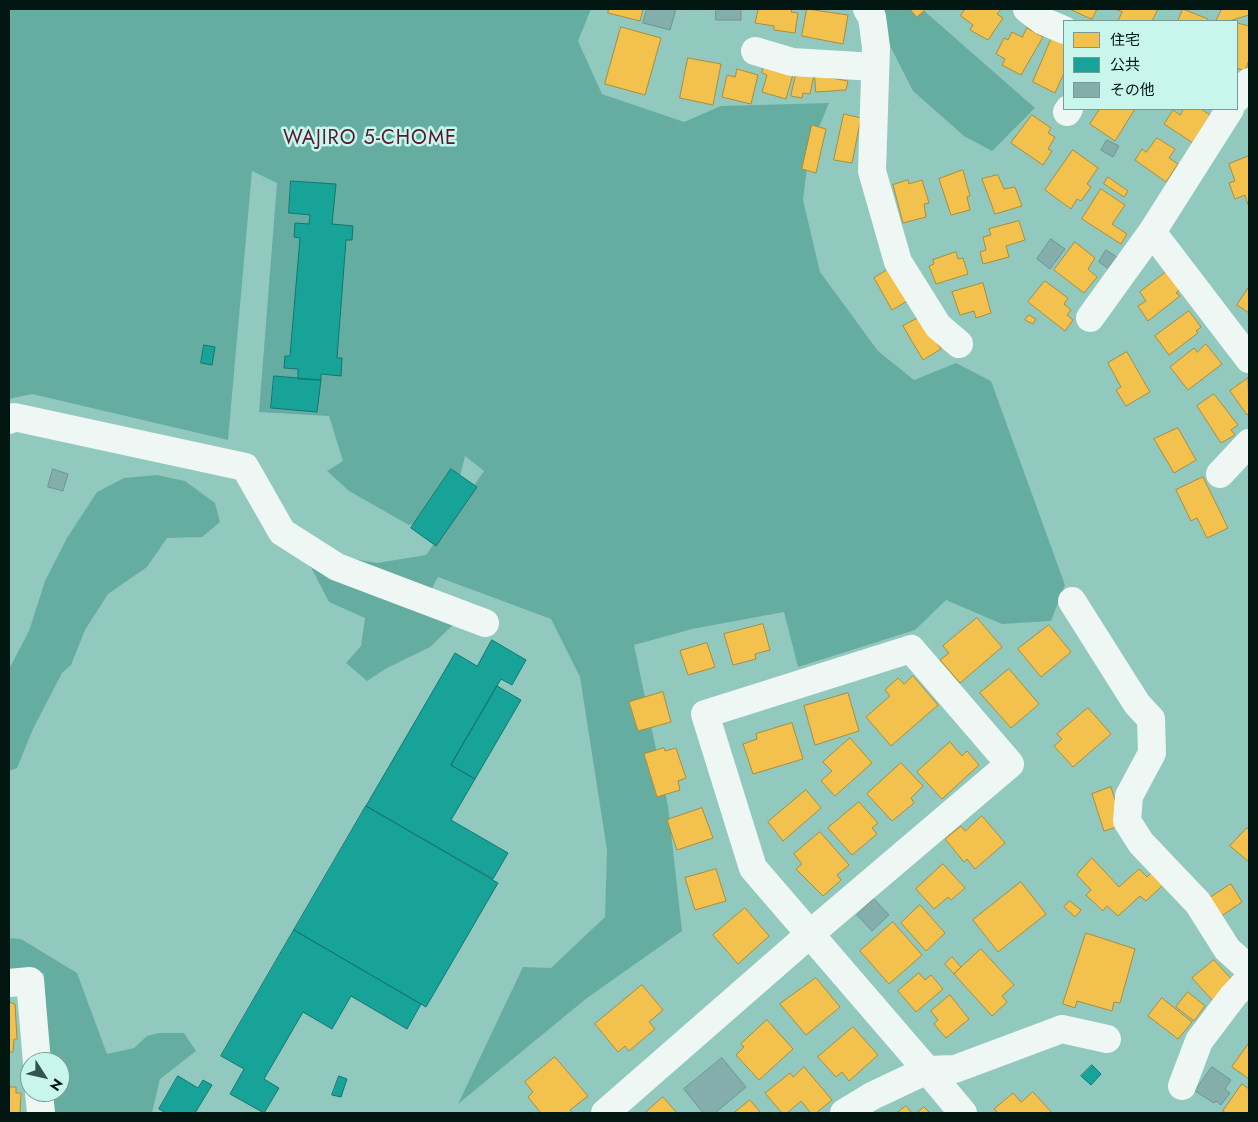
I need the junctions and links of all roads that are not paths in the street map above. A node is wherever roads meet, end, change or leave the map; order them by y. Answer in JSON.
{"nodes":[{"id":1,"x":867,"y":9,"type":"edge"},
{"id":2,"x":1027,"y":9,"type":"edge"},
{"id":3,"x":1063,"y":30,"type":"edge"},
{"id":4,"x":755,"y":52,"type":"dead end"},
{"id":5,"x":875,"y":67,"type":"junction"},
{"id":6,"x":1249,"y":82,"type":"edge"},
{"id":7,"x":1238,"y":97,"type":"edge"},
{"id":8,"x":1229,"y":110,"type":"edge"},
{"id":9,"x":1152,"y":232,"type":"junction"},
{"id":10,"x":1090,"y":318,"type":"dead end"},
{"id":11,"x":958,"y":344,"type":"dead end"},
{"id":12,"x":1249,"y":360,"type":"edge"},
{"id":13,"x":9,"y":420,"type":"edge"},
{"id":14,"x":1249,"y":443,"type":"edge"},
{"id":15,"x":1220,"y":474,"type":"dead end"},
{"id":16,"x":1072,"y":601,"type":"dead end"},
{"id":17,"x":485,"y":623,"type":"dead end"},
{"id":18,"x":810,"y":934,"type":"junction"},
{"id":19,"x":1249,"y":969,"type":"edge"},
{"id":20,"x":1249,"y":979,"type":"edge"},
{"id":21,"x":9,"y":983,"type":"edge"},
{"id":22,"x":1107,"y":1039,"type":"dead end"},
{"id":23,"x":36,"y":1052,"type":"edge"},
{"id":24,"x":927,"y":1070,"type":"junction"},
{"id":25,"x":1182,"y":1086,"type":"dead end"},
{"id":26,"x":605,"y":1113,"type":"edge"},
{"id":27,"x":844,"y":1113,"type":"edge"},
{"id":28,"x":962,"y":1113,"type":"edge"}],
"edges":[{"from":1,"to":5,"type":"street"},
{"from":2,"to":3,"type":"street"},
{"from":4,"to":5,"type":"street"},
{"from":5,"to":11,"type":"street"},
{"from":6,"to":7,"type":"street"},
{"from":8,"to":9,"type":"street"},
{"from":9,"to":10,"type":"street"},
{"from":9,"to":12,"type":"street"},
{"from":13,"to":17,"type":"street"},
{"from":14,"to":15,"type":"street"},
{"from":16,"to":19,"type":"street"},
{"from":18,"to":18,"type":"street"},
{"from":18,"to":24,"type":"street"},
{"from":18,"to":26,"type":"street"},
{"from":20,"to":25,"type":"street"},
{"from":21,"to":23,"type":"street"},
{"from":22,"to":24,"type":"street"},
{"from":24,"to":27,"type":"street"},
{"from":24,"to":28,"type":"street"}]}
